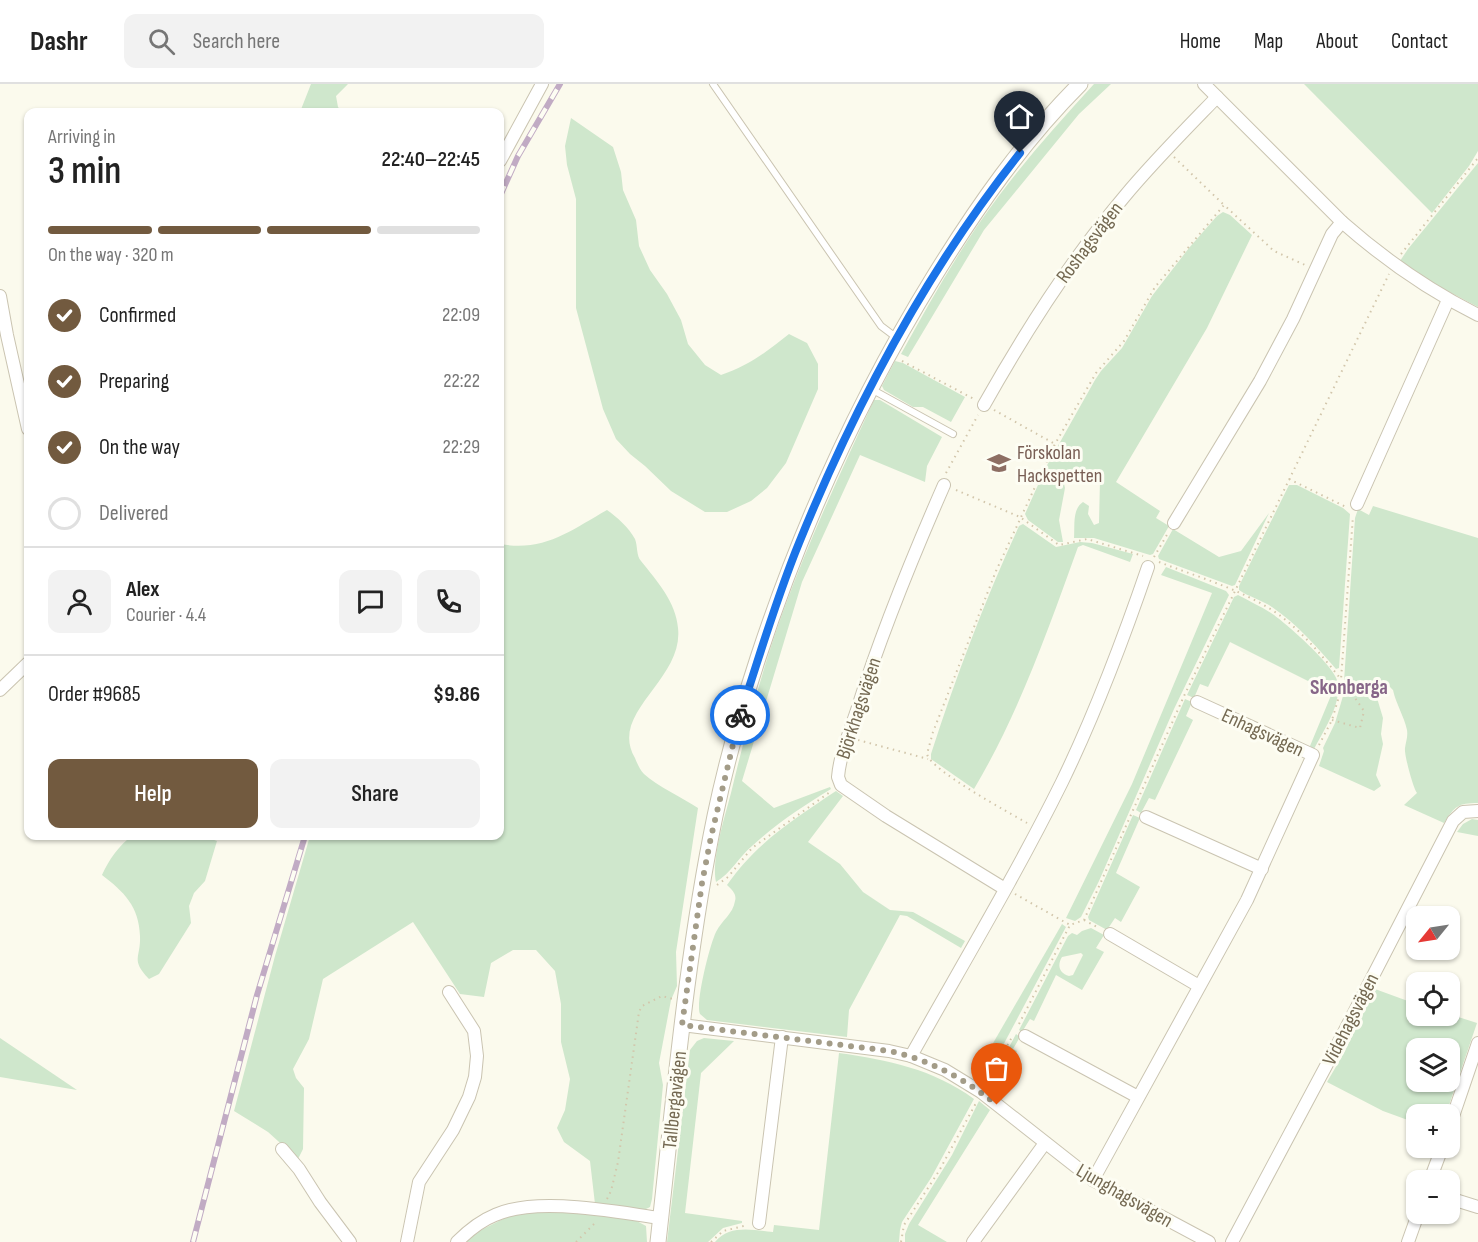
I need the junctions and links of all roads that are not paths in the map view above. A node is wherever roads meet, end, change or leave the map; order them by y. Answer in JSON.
{"nodes":[{"id":1,"x":542,"y":84,"type":"edge"},
{"id":2,"x":713,"y":84,"type":"edge"},
{"id":3,"x":1080,"y":84,"type":"edge"},
{"id":4,"x":1204,"y":84,"type":"edge"},
{"id":5,"x":1217,"y":97,"type":"junction"},
{"id":6,"x":504,"y":154,"type":"edge"},
{"id":7,"x":1342,"y":222,"type":"junction"},
{"id":8,"x":0,"y":296,"type":"edge"},
{"id":9,"x":1448,"y":300,"type":"junction"},
{"id":10,"x":1478,"y":315,"type":"edge"},
{"id":11,"x":897,"y":338,"type":"junction"},
{"id":12,"x":870,"y":388,"type":"junction"},
{"id":13,"x":984,"y":405,"type":"road end"},
{"id":14,"x":24,"y":411,"type":"edge"},
{"id":15,"x":953,"y":434,"type":"dead end"},
{"id":16,"x":944,"y":485,"type":"road end"},
{"id":17,"x":1357,"y":504,"type":"dead end"},
{"id":18,"x":1174,"y":523,"type":"road end"},
{"id":19,"x":1151,"y":563,"type":"road end"},
{"id":20,"x":24,"y":667,"type":"edge"},
{"id":21,"x":0,"y":690,"type":"edge"},
{"id":22,"x":1197,"y":702,"type":"dead end"},
{"id":23,"x":1478,"y":811,"type":"edge"},
{"id":24,"x":1146,"y":817,"type":"dead end"},
{"id":25,"x":1262,"y":869,"type":"junction"},
{"id":26,"x":1005,"y":889,"type":"junction"},
{"id":27,"x":1110,"y":934,"type":"road end"},
{"id":28,"x":1199,"y":986,"type":"junction"},
{"id":29,"x":449,"y":992,"type":"dead end"},
{"id":30,"x":682,"y":1025,"type":"junction"},
{"id":31,"x":1025,"y":1036,"type":"dead end"},
{"id":32,"x":782,"y":1037,"type":"junction"},
{"id":33,"x":1478,"y":1043,"type":"edge"},
{"id":34,"x":911,"y":1056,"type":"junction"},
{"id":35,"x":1138,"y":1097,"type":"junction"},
{"id":36,"x":1457,"y":1104,"type":"edge"},
{"id":37,"x":1045,"y":1143,"type":"junction"},
{"id":38,"x":282,"y":1149,"type":"dead end"},
{"id":39,"x":1093,"y":1180,"type":"junction"},
{"id":40,"x":1460,"y":1201,"type":"edge"},
{"id":41,"x":1478,"y":1207,"type":"edge"},
{"id":42,"x":660,"y":1218,"type":"junction"},
{"id":43,"x":759,"y":1223,"type":"road end"},
{"id":44,"x":1414,"y":1224,"type":"edge"},
{"id":45,"x":350,"y":1242,"type":"edge"},
{"id":46,"x":407,"y":1242,"type":"edge"},
{"id":47,"x":457,"y":1242,"type":"edge"},
{"id":48,"x":658,"y":1242,"type":"edge"},
{"id":49,"x":973,"y":1242,"type":"edge"},
{"id":50,"x":1209,"y":1242,"type":"edge"},
{"id":51,"x":1232,"y":1242,"type":"edge"},
{"id":52,"x":1407,"y":1242,"type":"edge"}],
"edges":[{"from":1,"to":6,"type":"street"},
{"from":2,"to":11,"type":"lane"},
{"from":3,"to":11,"type":"street","name":"Tallbergavägen"},
{"from":4,"to":5,"type":"street"},
{"from":5,"to":7,"type":"street"},
{"from":5,"to":13,"type":"street","name":"Roshagsvägen"},
{"from":7,"to":9,"type":"street"},
{"from":7,"to":18,"type":"street"},
{"from":8,"to":14,"type":"street"},
{"from":9,"to":10,"type":"street"},
{"from":9,"to":17,"type":"street"},
{"from":11,"to":12,"type":"street","name":"Tallbergavägen"},
{"from":12,"to":15,"type":"lane"},
{"from":12,"to":30,"type":"street","name":"Tallbergavägen"},
{"from":16,"to":26,"type":"street","name":"Björkhagsvägen"},
{"from":19,"to":26,"type":"street"},
{"from":20,"to":21,"type":"street"},
{"from":22,"to":25,"type":"street","name":"Enhagsvägen"},
{"from":23,"to":51,"type":"street","name":"Videhagsvägen"},
{"from":24,"to":25,"type":"street"},
{"from":25,"to":28,"type":"street","name":"Enhagsvägen"},
{"from":26,"to":34,"type":"street"},
{"from":27,"to":28,"type":"street"},
{"from":28,"to":35,"type":"street","name":"Enhagsvägen"},
{"from":29,"to":46,"type":"street"},
{"from":30,"to":32,"type":"street","name":"Ljunghagsvägen"},
{"from":30,"to":42,"type":"street","name":"Tallbergavägen"},
{"from":31,"to":35,"type":"street"},
{"from":32,"to":34,"type":"street","name":"Ljunghagsvägen"},
{"from":32,"to":43,"type":"street"},
{"from":33,"to":36,"type":"street"},
{"from":34,"to":37,"type":"street","name":"Ljunghagsvägen"},
{"from":35,"to":39,"type":"street","name":"Enhagsvägen"},
{"from":37,"to":39,"type":"street","name":"Ljunghagsvägen"},
{"from":37,"to":49,"type":"street"},
{"from":38,"to":45,"type":"street"},
{"from":39,"to":50,"type":"street","name":"Ljunghagsvägen"},
{"from":40,"to":41,"type":"street"},
{"from":42,"to":47,"type":"street"},
{"from":42,"to":48,"type":"street","name":"Tallbergavägen"},
{"from":44,"to":52,"type":"street"}]}
